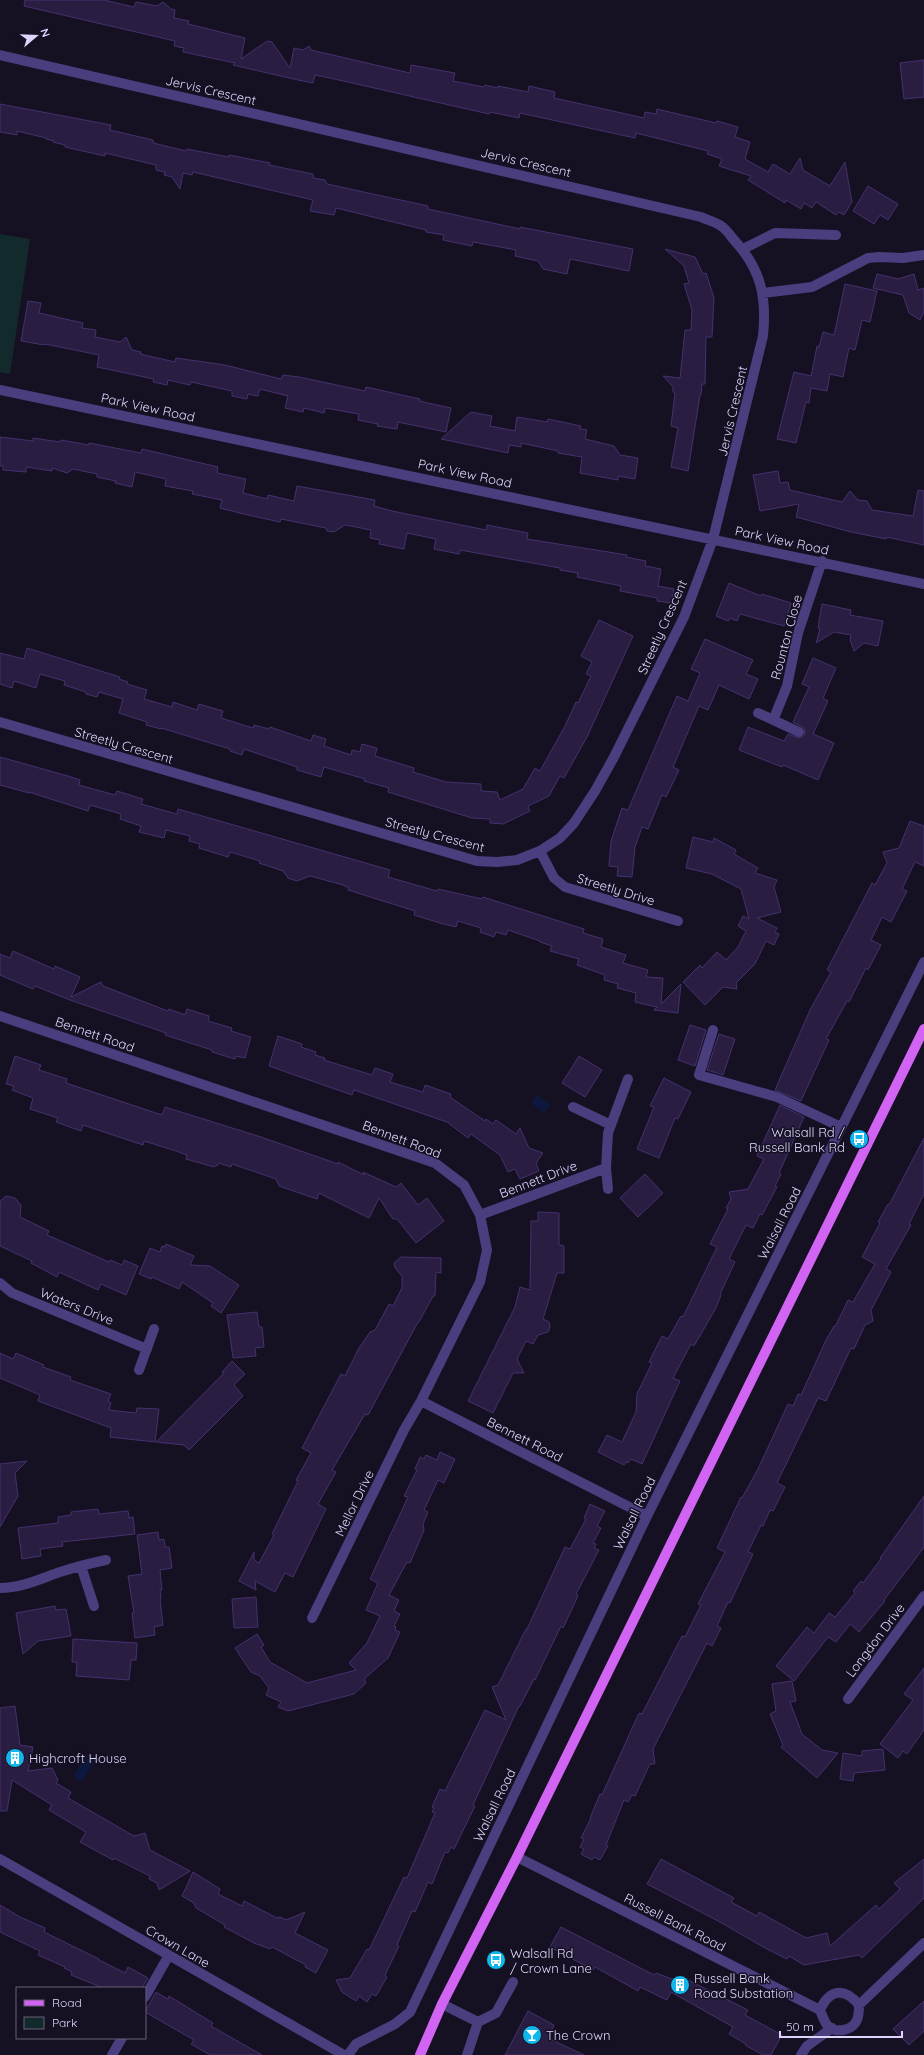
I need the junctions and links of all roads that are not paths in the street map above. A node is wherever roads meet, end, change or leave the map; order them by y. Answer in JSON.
{"nodes":[{"id":1,"x":0,"y":55,"type":"edge"},
{"id":2,"x":836,"y":235,"type":"dead end"},
{"id":3,"x":743,"y":249,"type":"junction"},
{"id":4,"x":924,"y":255,"type":"edge"},
{"id":5,"x":764,"y":293,"type":"junction"},
{"id":6,"x":0,"y":390,"type":"edge"},
{"id":7,"x":713,"y":539,"type":"junction"},
{"id":8,"x":822,"y":561,"type":"junction"},
{"id":9,"x":924,"y":584,"type":"edge"},
{"id":10,"x":758,"y":712,"type":"dead end"},
{"id":11,"x":774,"y":718,"type":"junction"},
{"id":12,"x":0,"y":722,"type":"edge"},
{"id":13,"x":799,"y":732,"type":"dead end"},
{"id":14,"x":540,"y":851,"type":"junction"},
{"id":15,"x":678,"y":921,"type":"dead end"},
{"id":16,"x":924,"y":962,"type":"edge"},
{"id":17,"x":0,"y":1016,"type":"edge"},
{"id":18,"x":924,"y":1028,"type":"edge"},
{"id":19,"x":713,"y":1030,"type":"dead end"},
{"id":20,"x":628,"y":1079,"type":"dead end"},
{"id":21,"x":573,"y":1107,"type":"dead end"},
{"id":22,"x":611,"y":1124,"type":"junction"},
{"id":23,"x":842,"y":1127,"type":"junction"},
{"id":24,"x":606,"y":1168,"type":"junction"},
{"id":25,"x":608,"y":1189,"type":"dead end"},
{"id":26,"x":480,"y":1215,"type":"junction"},
{"id":27,"x":0,"y":1283,"type":"edge"},
{"id":28,"x":154,"y":1329,"type":"dead end"},
{"id":29,"x":147,"y":1349,"type":"junction"},
{"id":30,"x":139,"y":1370,"type":"dead end"},
{"id":31,"x":421,"y":1400,"type":"junction"},
{"id":32,"x":647,"y":1516,"type":"junction"},
{"id":33,"x":106,"y":1560,"type":"dead end"},
{"id":34,"x":81,"y":1566,"type":"junction"},
{"id":35,"x":0,"y":1588,"type":"edge"},
{"id":36,"x":924,"y":1596,"type":"edge"},
{"id":37,"x":94,"y":1606,"type":"dead end"},
{"id":38,"x":312,"y":1618,"type":"dead end"},
{"id":39,"x":848,"y":1699,"type":"dead end"},
{"id":40,"x":517,"y":1857,"type":"junction"},
{"id":41,"x":0,"y":1859,"type":"edge"},
{"id":42,"x":924,"y":1943,"type":"edge"},
{"id":43,"x":169,"y":1955,"type":"junction"},
{"id":44,"x":514,"y":1982,"type":"dead end"},
{"id":45,"x":146,"y":1995,"type":"edge"},
{"id":46,"x":442,"y":2004,"type":"junction"},
{"id":47,"x":858,"y":2004,"type":"junction"},
{"id":48,"x":820,"y":2010,"type":"junction"},
{"id":49,"x":478,"y":2022,"type":"junction"},
{"id":50,"x":832,"y":2028,"type":"junction"},
{"id":51,"x":121,"y":2039,"type":"edge"},
{"id":52,"x":112,"y":2055,"type":"edge"},
{"id":53,"x":344,"y":2055,"type":"edge"},
{"id":54,"x":348,"y":2055,"type":"edge"},
{"id":55,"x":420,"y":2055,"type":"edge"},
{"id":56,"x":467,"y":2055,"type":"edge"},
{"id":57,"x":801,"y":2055,"type":"edge"}],
"edges":[{"from":1,"to":3,"type":"street","name":"Jervis Crescent"},
{"from":2,"to":3,"type":"street"},
{"from":3,"to":5,"type":"street","name":"Jervis Crescent"},
{"from":4,"to":5,"type":"street"},
{"from":5,"to":7,"type":"street","name":"Jervis Crescent"},
{"from":6,"to":7,"type":"street","name":"Park View Road"},
{"from":7,"to":8,"type":"street","name":"Park View Road"},
{"from":7,"to":14,"type":"street","name":"Streetly Crescent"},
{"from":8,"to":9,"type":"street","name":"Park View Road"},
{"from":8,"to":11,"type":"street","name":"Rounton Close"},
{"from":10,"to":11,"type":"street"},
{"from":11,"to":13,"type":"street"},
{"from":12,"to":14,"type":"street","name":"Streetly Crescent"},
{"from":14,"to":15,"type":"street","name":"Streetly Drive"},
{"from":16,"to":23,"type":"street","name":"Walsall Road"},
{"from":17,"to":26,"type":"street","name":"Bennett Road"},
{"from":18,"to":40,"type":"main road"},
{"from":19,"to":23,"type":"street"},
{"from":20,"to":22,"type":"street"},
{"from":21,"to":22,"type":"street"},
{"from":22,"to":24,"type":"street"},
{"from":23,"to":32,"type":"street","name":"Walsall Road"},
{"from":24,"to":25,"type":"street"},
{"from":24,"to":26,"type":"street","name":"Bennett Drive"},
{"from":26,"to":31,"type":"street","name":"Bennett Road"},
{"from":27,"to":29,"type":"street","name":"Waters Drive"},
{"from":28,"to":29,"type":"street"},
{"from":29,"to":30,"type":"street"},
{"from":31,"to":32,"type":"street","name":"Bennett Road"},
{"from":31,"to":38,"type":"street","name":"Mellor Drive"},
{"from":32,"to":54,"type":"street","name":"Walsall Road"},
{"from":33,"to":34,"type":"street"},
{"from":34,"to":35,"type":"street"},
{"from":34,"to":37,"type":"street"},
{"from":36,"to":39,"type":"street","name":"Longdon Drive"},
{"from":40,"to":46,"type":"main road"},
{"from":40,"to":48,"type":"street","name":"Russell Bank Road"},
{"from":41,"to":43,"type":"street","name":"Crown Lane"},
{"from":42,"to":47,"type":"street"},
{"from":43,"to":45,"type":"street"},
{"from":43,"to":53,"type":"street","name":"Crown Lane"},
{"from":44,"to":49,"type":"street"},
{"from":46,"to":49,"type":"street"},
{"from":46,"to":55,"type":"main road"},
{"from":47,"to":48,"type":"street"},
{"from":47,"to":50,"type":"street"},
{"from":48,"to":50,"type":"street"},
{"from":49,"to":56,"type":"street"},
{"from":50,"to":57,"type":"street"},
{"from":51,"to":52,"type":"street"}]}
